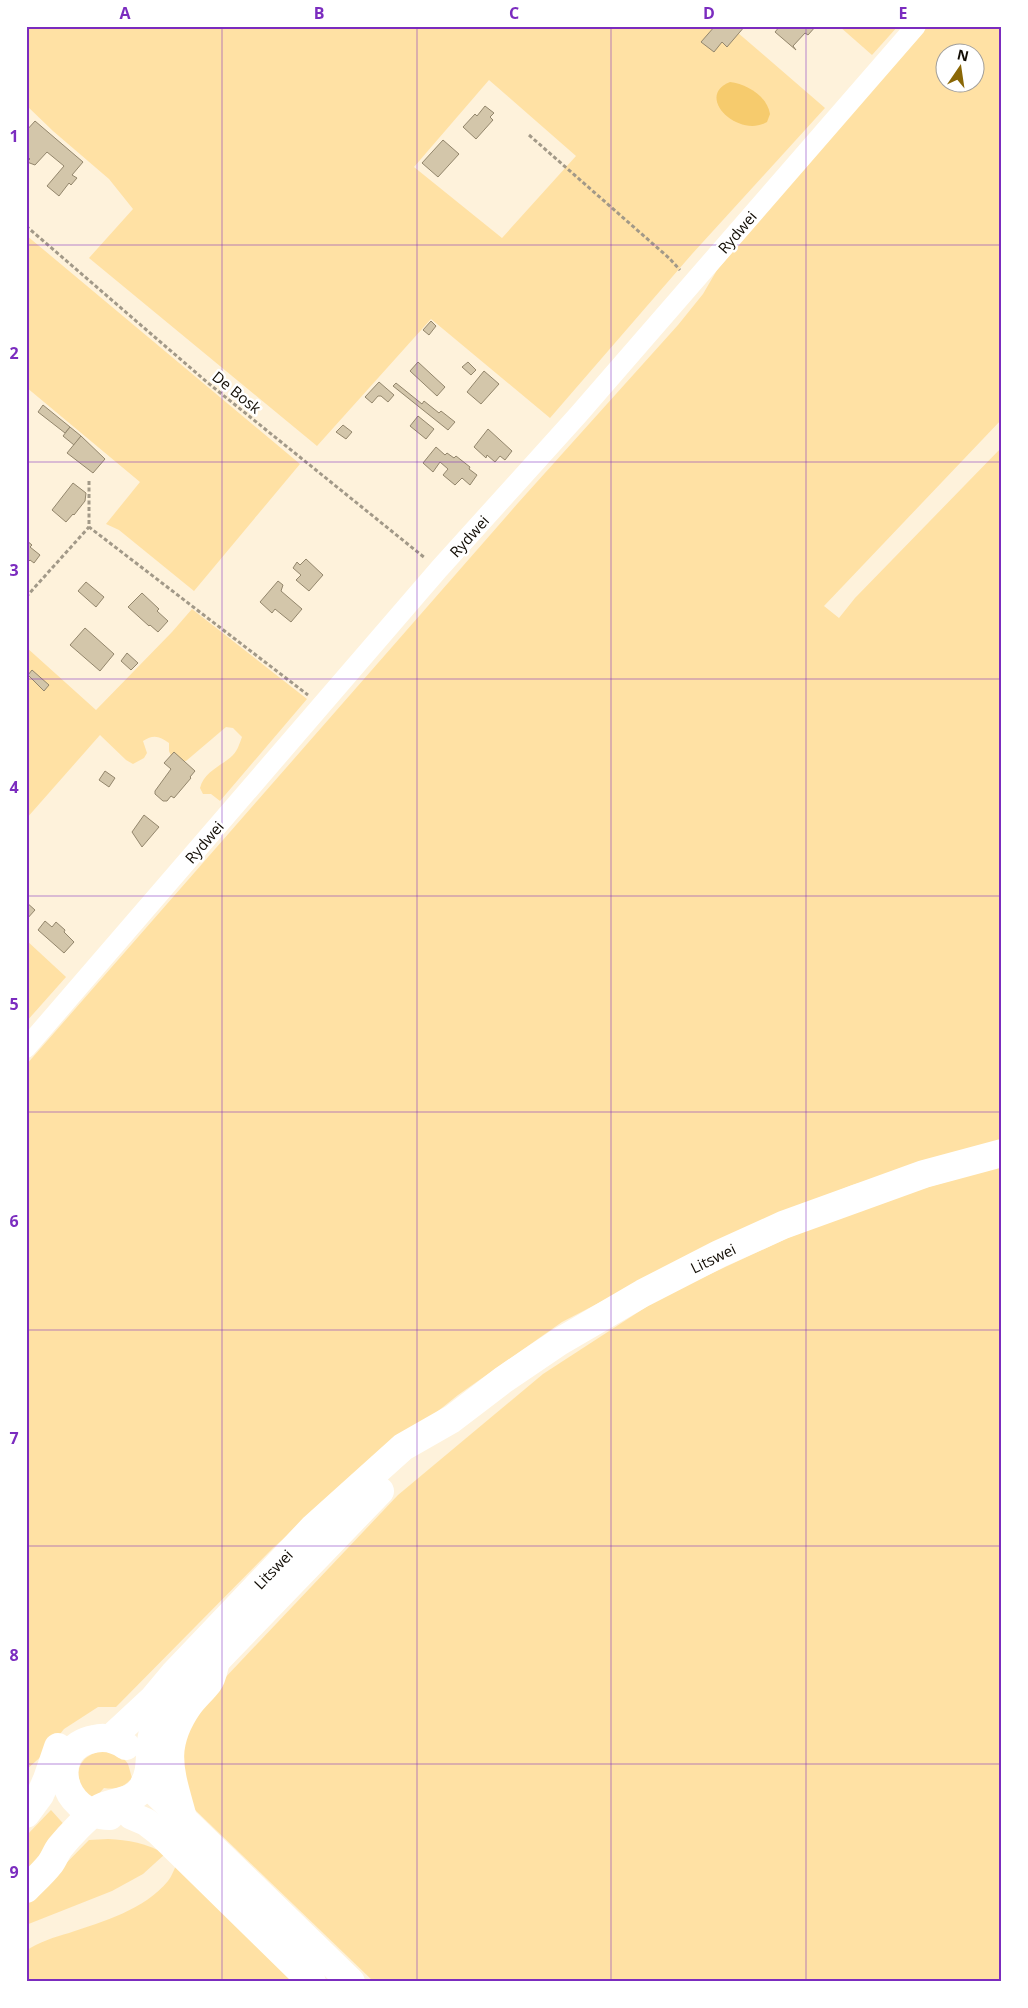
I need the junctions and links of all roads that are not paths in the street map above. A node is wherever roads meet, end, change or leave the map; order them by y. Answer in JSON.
{"nodes":[{"id":1,"x":916,"y":26,"type":"edge"},
{"id":2,"x":26,"y":1048,"type":"edge"},
{"id":3,"x":1002,"y":1153,"type":"edge"},
{"id":4,"x":452,"y":1419,"type":"junction"},
{"id":5,"x":216,"y":1661,"type":"junction"},
{"id":6,"x":174,"y":1674,"type":"junction"},
{"id":7,"x":111,"y":1738,"type":"junction"},
{"id":8,"x":145,"y":1782,"type":"junction"},
{"id":9,"x":65,"y":1786,"type":"junction"},
{"id":10,"x":26,"y":1814,"type":"edge"},
{"id":11,"x":99,"y":1815,"type":"junction"},
{"id":12,"x":183,"y":1820,"type":"junction"},
{"id":13,"x":26,"y":1823,"type":"edge"},
{"id":14,"x":26,"y":1889,"type":"edge"},
{"id":15,"x":312,"y":1982,"type":"edge"},
{"id":16,"x":351,"y":1982,"type":"edge"}],
"edges":[{"from":1,"to":2,"type":"street","name":"Rydwei"},
{"from":3,"to":4,"type":"main road","name":"Litswei"},
{"from":4,"to":5,"type":"main road","name":"Litswei"},
{"from":4,"to":6,"type":"main road","name":"Litswei"},
{"from":5,"to":8,"type":"main road","name":"Litswei"},
{"from":5,"to":12,"type":"main road"},
{"from":6,"to":7,"type":"main road","name":"Litswei"},
{"from":6,"to":10,"type":"main road"},
{"from":7,"to":8,"type":"main road"},
{"from":7,"to":9,"type":"main road"},
{"from":8,"to":11,"type":"main road"},
{"from":8,"to":12,"type":"main road"},
{"from":9,"to":11,"type":"main road"},
{"from":9,"to":13,"type":"main road"},
{"from":11,"to":14,"type":"main road"},
{"from":11,"to":15,"type":"main road"},
{"from":12,"to":16,"type":"main road"}]}
